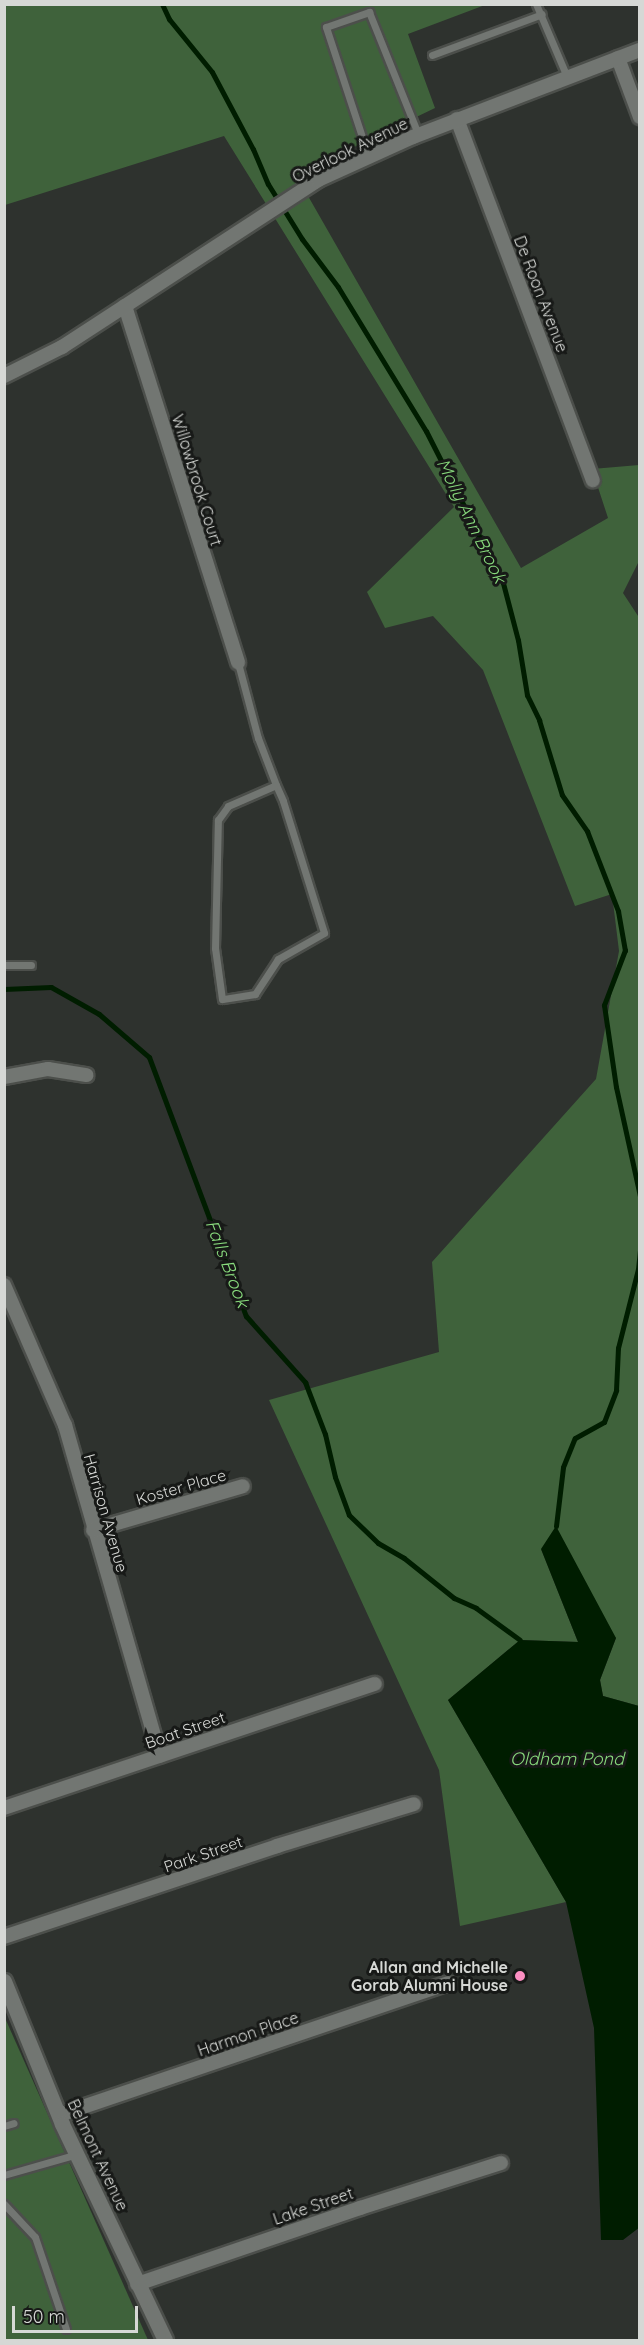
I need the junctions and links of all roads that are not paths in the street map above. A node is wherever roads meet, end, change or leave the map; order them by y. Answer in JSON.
{"nodes":[{"id":1,"x":536,"y":4,"type":"edge"},
{"id":2,"x":542,"y":14,"type":"junction"},
{"id":3,"x":639,"y":50,"type":"edge"},
{"id":4,"x":432,"y":55,"type":"dead end"},
{"id":5,"x":618,"y":58,"type":"junction"},
{"id":6,"x":567,"y":77,"type":"junction"},
{"id":7,"x":639,"y":117,"type":"edge"},
{"id":8,"x":457,"y":119,"type":"junction"},
{"id":9,"x":418,"y":134,"type":"junction"},
{"id":10,"x":369,"y":158,"type":"junction"},
{"id":11,"x":125,"y":306,"type":"junction"},
{"id":12,"x":4,"y":376,"type":"edge"},
{"id":13,"x":593,"y":480,"type":"dead end"},
{"id":14,"x":238,"y":663,"type":"joint"},
{"id":15,"x":276,"y":784,"type":"junction"},
{"id":16,"x":4,"y":964,"type":"edge"},
{"id":17,"x":31,"y":965,"type":"dead end"},
{"id":18,"x":87,"y":1075,"type":"dead end"},
{"id":19,"x":4,"y":1077,"type":"edge"},
{"id":20,"x":4,"y":1285,"type":"edge"},
{"id":21,"x":243,"y":1486,"type":"dead end"},
{"id":22,"x":93,"y":1530,"type":"junction"},
{"id":23,"x":375,"y":1684,"type":"dead end"},
{"id":24,"x":160,"y":1756,"type":"junction"},
{"id":25,"x":414,"y":1804,"type":"dead end"},
{"id":26,"x":4,"y":1808,"type":"edge"},
{"id":27,"x":4,"y":1937,"type":"edge"},
{"id":28,"x":4,"y":1981,"type":"edge"},
{"id":29,"x":448,"y":1983,"type":"dead end"},
{"id":30,"x":59,"y":2115,"type":"junction"},
{"id":31,"x":14,"y":2123,"type":"dead end"},
{"id":32,"x":4,"y":2126,"type":"edge"},
{"id":33,"x":77,"y":2154,"type":"junction"},
{"id":34,"x":501,"y":2163,"type":"dead end"},
{"id":35,"x":4,"y":2175,"type":"edge"},
{"id":36,"x":4,"y":2204,"type":"edge"},
{"id":37,"x":137,"y":2284,"type":"junction"},
{"id":38,"x":66,"y":2329,"type":"dead end"},
{"id":39,"x":165,"y":2340,"type":"edge"}],
"edges":[{"from":1,"to":2,"type":"lane"},
{"from":2,"to":4,"type":"lane"},
{"from":2,"to":6,"type":"lane"},
{"from":3,"to":5,"type":"street","name":"Overlook Avenue"},
{"from":5,"to":6,"type":"street","name":"Overlook Avenue"},
{"from":5,"to":7,"type":"street"},
{"from":6,"to":8,"type":"street","name":"Overlook Avenue"},
{"from":8,"to":9,"type":"street","name":"Overlook Avenue"},
{"from":8,"to":13,"type":"street","name":"De Roon Avenue"},
{"from":9,"to":10,"type":"street","name":"Overlook Avenue"},
{"from":9,"to":10,"type":"lane"},
{"from":10,"to":11,"type":"street","name":"Overlook Avenue"},
{"from":11,"to":12,"type":"street","name":"Overlook Avenue"},
{"from":11,"to":14,"type":"street","name":"Willowbrook Court"},
{"from":14,"to":15,"type":"lane"},
{"from":15,"to":15,"type":"lane"},
{"from":16,"to":17,"type":"lane"},
{"from":18,"to":19,"type":"street"},
{"from":20,"to":22,"type":"street","name":"Harrison Avenue"},
{"from":21,"to":22,"type":"street","name":"Koster Place"},
{"from":22,"to":24,"type":"street","name":"Harrison Avenue"},
{"from":23,"to":24,"type":"street","name":"Boat Street"},
{"from":24,"to":26,"type":"street","name":"Boat Street"},
{"from":25,"to":27,"type":"street","name":"Park Street"},
{"from":28,"to":30,"type":"main road","name":"Belmont Avenue"},
{"from":29,"to":30,"type":"street","name":"Harmon Place"},
{"from":30,"to":33,"type":"main road","name":"Belmont Avenue"},
{"from":31,"to":32,"type":"lane"},
{"from":33,"to":35,"type":"lane"},
{"from":33,"to":37,"type":"main road","name":"Belmont Avenue"},
{"from":34,"to":37,"type":"street","name":"Lake Street"},
{"from":36,"to":38,"type":"lane"},
{"from":37,"to":39,"type":"main road","name":"Belmont Avenue"}]}
